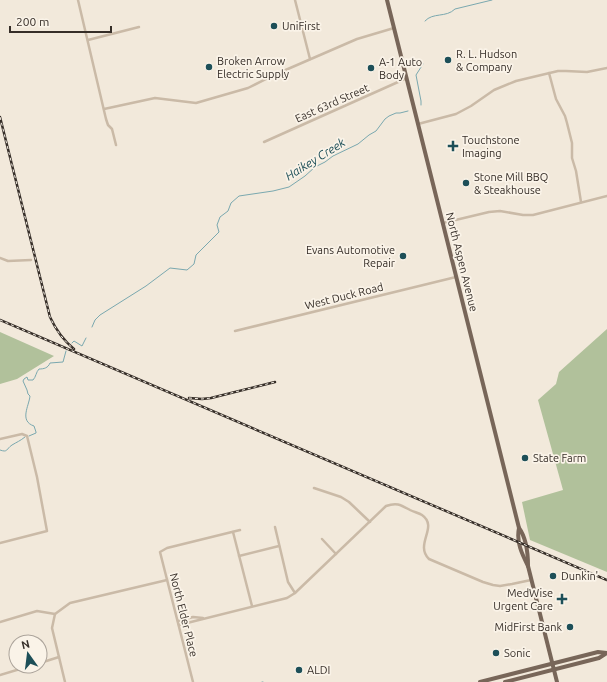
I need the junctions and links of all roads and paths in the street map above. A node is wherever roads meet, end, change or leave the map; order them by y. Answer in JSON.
{"nodes":[{"id":1,"x":78,"y":0,"type":"edge"},
{"id":2,"x":295,"y":0,"type":"edge"},
{"id":3,"x":387,"y":0,"type":"edge"},
{"id":4,"x":139,"y":27,"type":"dead end"},
{"id":5,"x":394,"y":28,"type":"junction"},
{"id":6,"x":88,"y":40,"type":"junction"},
{"id":7,"x":310,"y":59,"type":"junction"},
{"id":8,"x":607,"y":68,"type":"edge"},
{"id":9,"x":549,"y":73,"type":"junction"},
{"id":10,"x":407,"y":78,"type":"junction"},
{"id":11,"x":104,"y":109,"type":"junction"},
{"id":12,"x":418,"y":124,"type":"junction"},
{"id":13,"x":264,"y":142,"type":"dead end"},
{"id":14,"x":116,"y":145,"type":"dead end"},
{"id":15,"x":607,"y":196,"type":"edge"},
{"id":16,"x":581,"y":202,"type":"junction"},
{"id":17,"x":443,"y":223,"type":"junction"},
{"id":18,"x":0,"y":258,"type":"edge"},
{"id":19,"x":31,"y":260,"type":"dead end"},
{"id":20,"x":456,"y":277,"type":"junction"},
{"id":21,"x":235,"y":331,"type":"dead end"},
{"id":22,"x":0,"y":439,"type":"edge"},
{"id":23,"x":314,"y":488,"type":"dead end"},
{"id":24,"x":370,"y":522,"type":"junction"},
{"id":25,"x":275,"y":527,"type":"dead end"},
{"id":26,"x":240,"y":530,"type":"dead end"},
{"id":27,"x":233,"y":532,"type":"junction"},
{"id":28,"x":322,"y":539,"type":"dead end"},
{"id":29,"x":0,"y":544,"type":"edge"},
{"id":30,"x":279,"y":546,"type":"junction"},
{"id":31,"x":336,"y":554,"type":"junction"},
{"id":32,"x":239,"y":556,"type":"junction"},
{"id":33,"x":167,"y":580,"type":"junction"},
{"id":34,"x":531,"y":580,"type":"junction"},
{"id":35,"x":295,"y":593,"type":"junction"},
{"id":36,"x":252,"y":606,"type":"junction"},
{"id":37,"x":54,"y":614,"type":"junction"},
{"id":38,"x":204,"y":618,"type":"junction"},
{"id":39,"x":178,"y":621,"type":"junction"},
{"id":40,"x":0,"y":622,"type":"edge"},
{"id":41,"x":179,"y":625,"type":"junction"},
{"id":42,"x":607,"y":653,"type":"edge"},
{"id":43,"x":59,"y":657,"type":"junction"},
{"id":44,"x":48,"y":660,"type":"edge"},
{"id":45,"x":552,"y":664,"type":"junction"},
{"id":46,"x":554,"y":670,"type":"junction"},
{"id":47,"x":65,"y":682,"type":"edge"},
{"id":48,"x":193,"y":682,"type":"edge"},
{"id":49,"x":481,"y":682,"type":"edge"},
{"id":50,"x":505,"y":682,"type":"edge"},
{"id":51,"x":557,"y":682,"type":"edge"}],
"edges":[{"from":1,"to":6,"type":"street"},
{"from":2,"to":7,"type":"street"},
{"from":3,"to":5,"type":"main road","name":"North Aspen Avenue"},
{"from":4,"to":6,"type":"street"},
{"from":5,"to":7,"type":"street"},
{"from":5,"to":10,"type":"main road","name":"North Aspen Avenue"},
{"from":6,"to":11,"type":"street"},
{"from":7,"to":11,"type":"street"},
{"from":8,"to":9,"type":"street"},
{"from":9,"to":12,"type":"street"},
{"from":9,"to":16,"type":"street"},
{"from":10,"to":12,"type":"main road","name":"North Aspen Avenue"},
{"from":10,"to":13,"type":"street","name":"East 63rd Street"},
{"from":11,"to":14,"type":"street"},
{"from":12,"to":17,"type":"main road","name":"North Aspen Avenue"},
{"from":15,"to":16,"type":"street"},
{"from":16,"to":17,"type":"street"},
{"from":17,"to":20,"type":"main road","name":"North Aspen Avenue"},
{"from":18,"to":19,"type":"street"},
{"from":20,"to":21,"type":"street","name":"West Duck Road"},
{"from":20,"to":34,"type":"main road","name":"North Aspen Avenue"},
{"from":22,"to":29,"type":"street"},
{"from":23,"to":24,"type":"street"},
{"from":24,"to":31,"type":"street"},
{"from":24,"to":34,"type":"street"},
{"from":25,"to":30,"type":"street"},
{"from":26,"to":27,"type":"street"},
{"from":27,"to":32,"type":"street"},
{"from":27,"to":33,"type":"street","name":"North Elder Place"},
{"from":28,"to":31,"type":"street"},
{"from":30,"to":32,"type":"street"},
{"from":30,"to":35,"type":"street"},
{"from":31,"to":35,"type":"street"},
{"from":32,"to":36,"type":"street"},
{"from":33,"to":37,"type":"street"},
{"from":33,"to":39,"type":"street","name":"North Elder Place"},
{"from":34,"to":45,"type":"main road","name":"North Aspen Avenue"},
{"from":35,"to":36,"type":"street"},
{"from":36,"to":38,"type":"street"},
{"from":37,"to":40,"type":"street"},
{"from":37,"to":43,"type":"street"},
{"from":38,"to":39,"type":"street"},
{"from":38,"to":41,"type":"street"},
{"from":39,"to":41,"type":"street","name":"North Elder Place"},
{"from":41,"to":48,"type":"street","name":"North Elder Place"},
{"from":42,"to":45,"type":"main road"},
{"from":42,"to":46,"type":"main road"},
{"from":43,"to":44,"type":"street"},
{"from":43,"to":47,"type":"street"},
{"from":45,"to":46,"type":"main road","name":"North Aspen Avenue"},
{"from":45,"to":49,"type":"main road"},
{"from":46,"to":50,"type":"main road"},
{"from":46,"to":51,"type":"main road","name":"North Aspen Avenue"}]}
